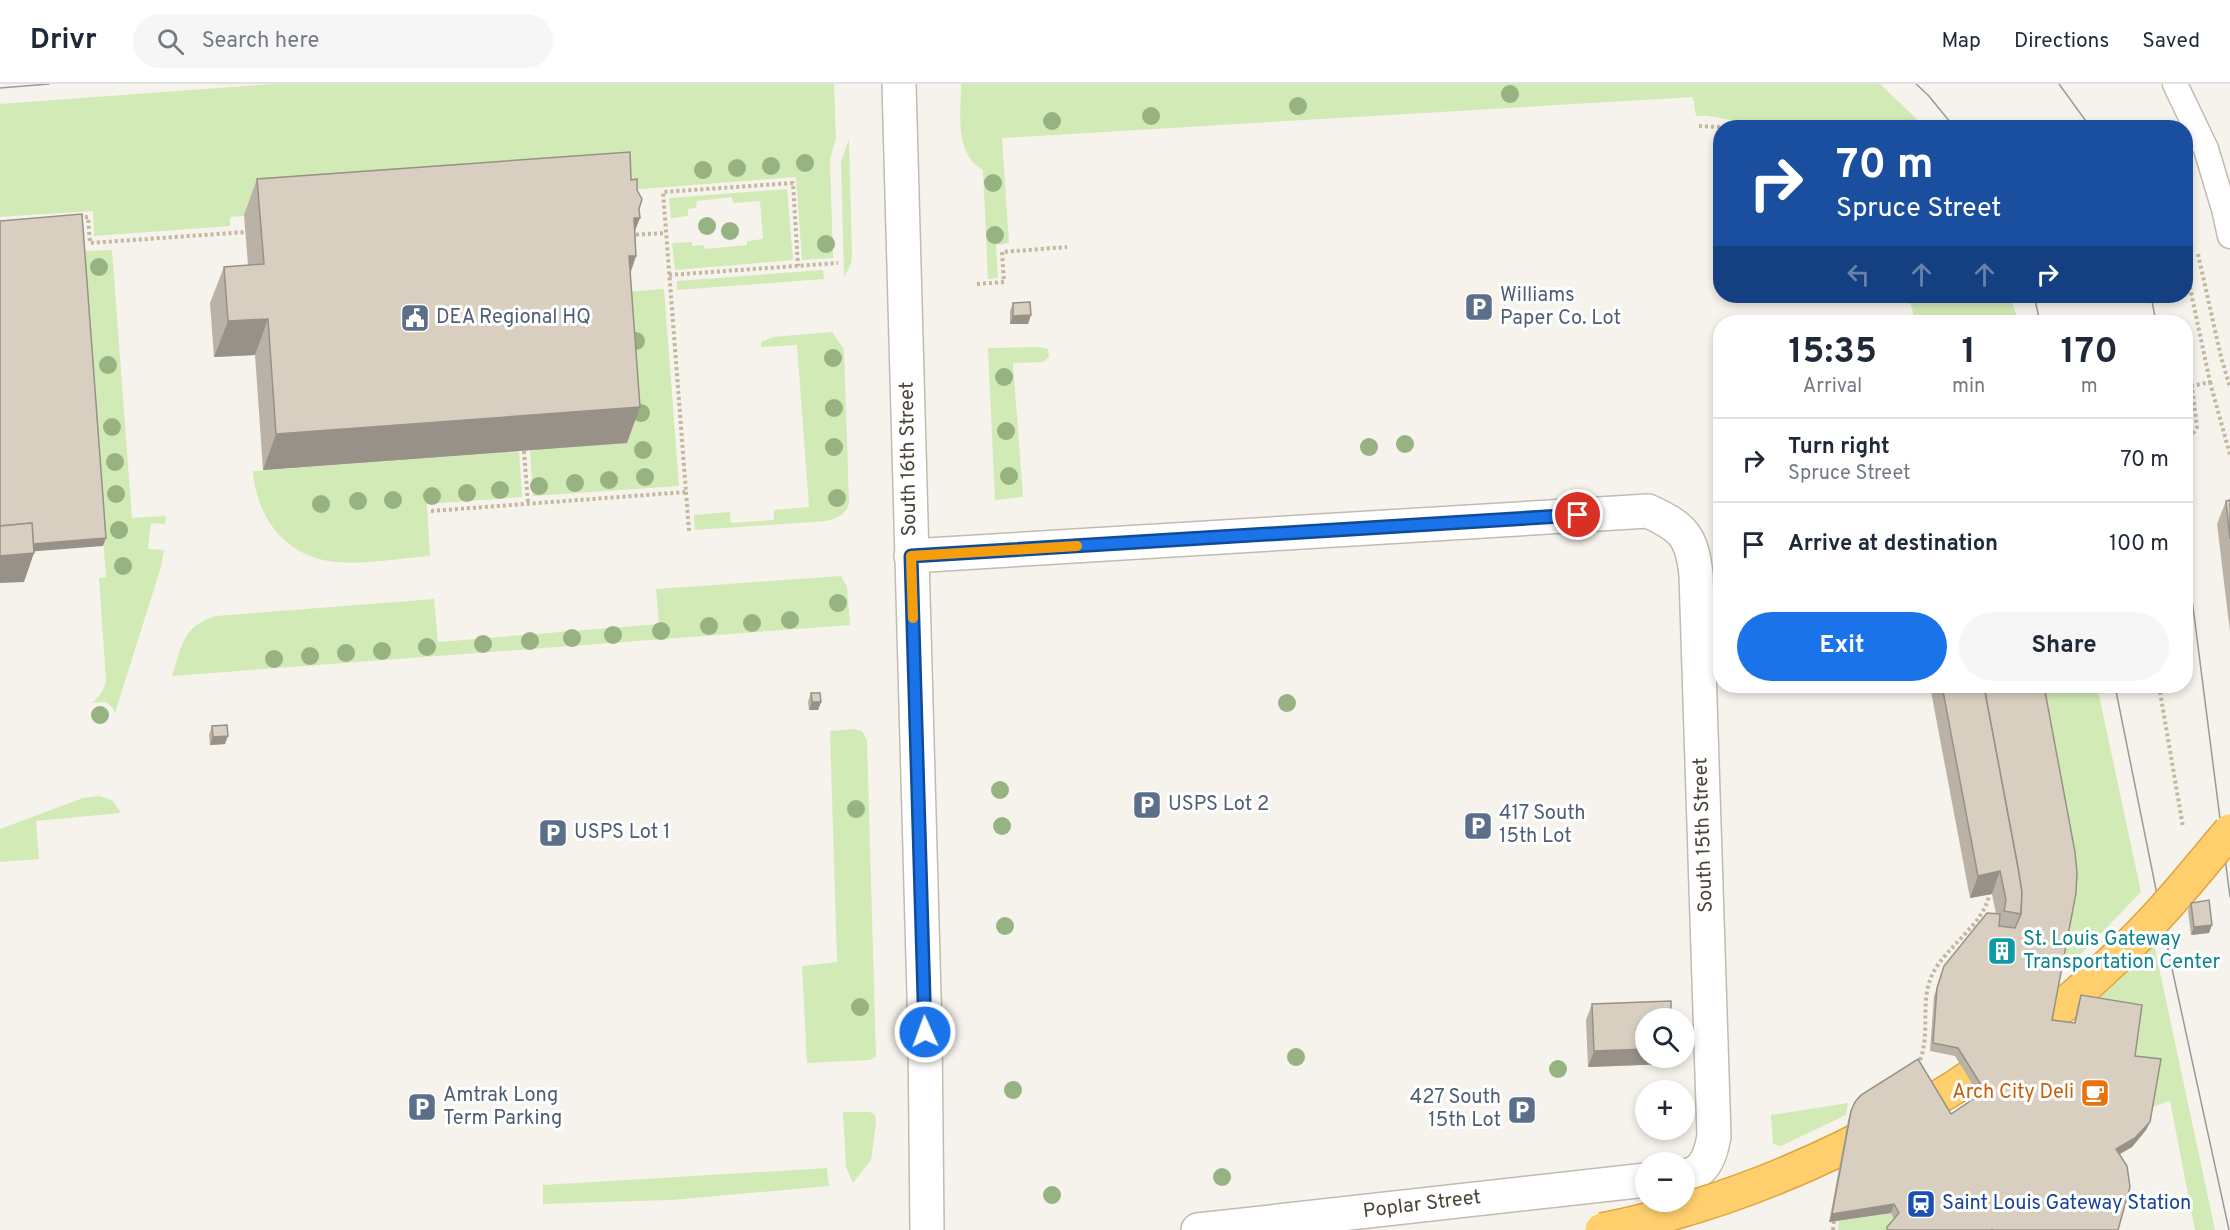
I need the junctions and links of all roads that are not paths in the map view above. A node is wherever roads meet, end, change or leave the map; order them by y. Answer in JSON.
{"nodes":[{"id":1,"x":899,"y":84,"type":"edge"},
{"id":2,"x":2175,"y":84,"type":"edge"},
{"id":3,"x":2192,"y":120,"type":"edge"},
{"id":4,"x":2193,"y":122,"type":"edge"},
{"id":5,"x":2230,"y":236,"type":"edge"},
{"id":6,"x":911,"y":556,"type":"junction"},
{"id":7,"x":2230,"y":831,"type":"edge"},
{"id":8,"x":1695,"y":1172,"type":"edge"},
{"id":9,"x":1635,"y":1181,"type":"edge"},
{"id":10,"x":927,"y":1230,"type":"edge"},
{"id":11,"x":1198,"y":1230,"type":"edge"},
{"id":12,"x":1602,"y":1230,"type":"edge"}],
"edges":[{"from":1,"to":6,"type":"street","name":"South 16th Street"},
{"from":2,"to":3,"type":"lane"},
{"from":4,"to":5,"type":"lane"},
{"from":6,"to":8,"type":"street","name":"South 15th Street"},
{"from":6,"to":10,"type":"street","name":"South 16th Street"},
{"from":7,"to":12,"type":"highway","bridge":true},
{"from":9,"to":11,"type":"street","name":"Poplar Street"}]}
